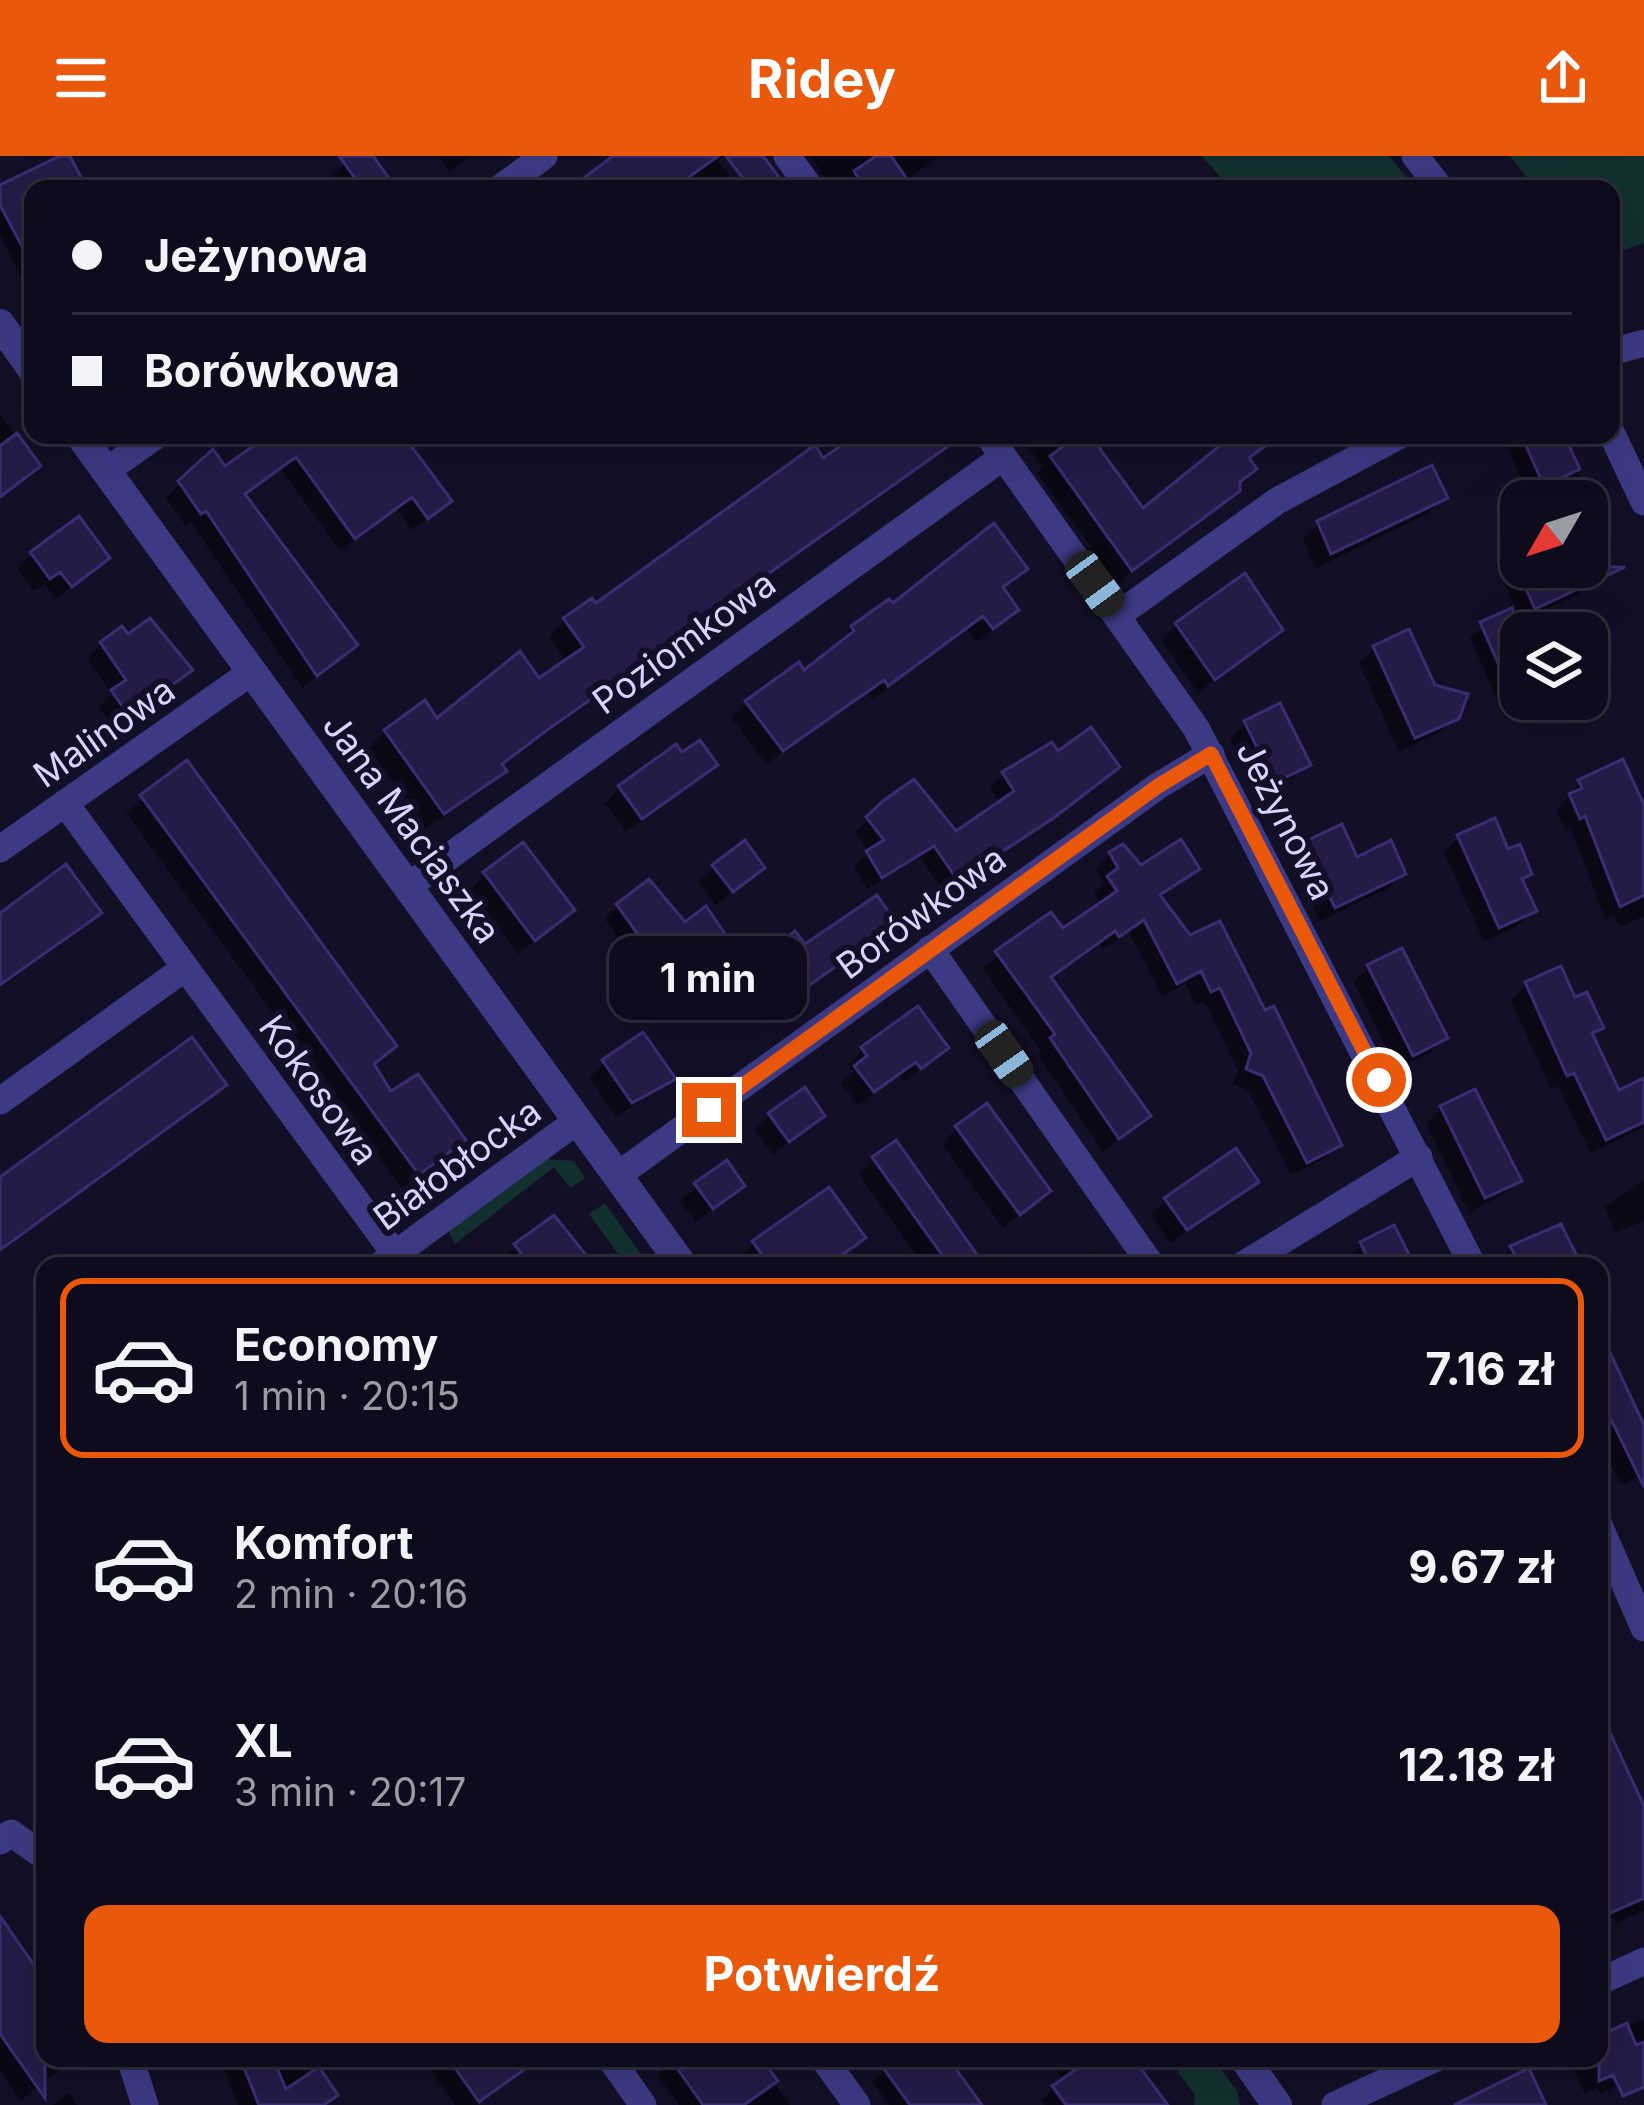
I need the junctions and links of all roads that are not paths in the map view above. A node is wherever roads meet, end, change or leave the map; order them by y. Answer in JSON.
{"nodes":[{"id":1,"x":544,"y":156,"type":"edge"},
{"id":2,"x":1414,"y":156,"type":"edge"},
{"id":3,"x":511,"y":180,"type":"edge"},
{"id":4,"x":1434,"y":180,"type":"edge"},
{"id":5,"x":0,"y":324,"type":"edge"},
{"id":6,"x":24,"y":357,"type":"edge"},
{"id":7,"x":86,"y":444,"type":"edge"},
{"id":8,"x":144,"y":444,"type":"edge"},
{"id":9,"x":1383,"y":444,"type":"edge"},
{"id":10,"x":1617,"y":444,"type":"edge"},
{"id":11,"x":996,"y":446,"type":"edge"},
{"id":12,"x":106,"y":471,"type":"junction"},
{"id":13,"x":1644,"y":502,"type":"edge"},
{"id":14,"x":1118,"y":615,"type":"junction"},
{"id":15,"x":250,"y":674,"type":"junction"},
{"id":16,"x":1211,"y":754,"type":"junction"},
{"id":17,"x":65,"y":803,"type":"junction"},
{"id":18,"x":0,"y":849,"type":"edge"},
{"id":19,"x":407,"y":887,"type":"junction"},
{"id":20,"x":930,"y":949,"type":"junction"},
{"id":21,"x":184,"y":968,"type":"junction"},
{"id":22,"x":0,"y":1101,"type":"edge"},
{"id":23,"x":577,"y":1120,"type":"junction"},
{"id":24,"x":1419,"y":1156,"type":"junction"},
{"id":25,"x":618,"y":1175,"type":"junction"},
{"id":26,"x":385,"y":1257,"type":"edge"},
{"id":27,"x":391,"y":1257,"type":"edge"},
{"id":28,"x":676,"y":1257,"type":"edge"},
{"id":29,"x":1146,"y":1257,"type":"edge"},
{"id":30,"x":1256,"y":1257,"type":"edge"},
{"id":31,"x":1469,"y":1257,"type":"edge"},
{"id":32,"x":1608,"y":1546,"type":"edge"},
{"id":33,"x":1644,"y":1628,"type":"edge"},
{"id":34,"x":5,"y":1837,"type":"edge"},
{"id":35,"x":36,"y":1852,"type":"edge"},
{"id":36,"x":1644,"y":1961,"type":"edge"},
{"id":37,"x":1608,"y":1978,"type":"edge"},
{"id":38,"x":133,"y":2067,"type":"edge"},
{"id":39,"x":616,"y":2067,"type":"edge"},
{"id":40,"x":830,"y":2067,"type":"edge"},
{"id":41,"x":1250,"y":2067,"type":"edge"},
{"id":42,"x":1417,"y":2067,"type":"edge"},
{"id":43,"x":145,"y":2105,"type":"edge"},
{"id":44,"x":643,"y":2105,"type":"edge"},
{"id":45,"x":857,"y":2105,"type":"edge"},
{"id":46,"x":1276,"y":2105,"type":"edge"},
{"id":47,"x":1335,"y":2105,"type":"edge"}],
"edges":[{"from":1,"to":3,"type":"street"},
{"from":2,"to":4,"type":"street"},
{"from":5,"to":6,"type":"street"},
{"from":7,"to":12,"type":"street","name":"Jana Maciaszka"},
{"from":8,"to":12,"type":"street"},
{"from":9,"to":14,"type":"street"},
{"from":10,"to":13,"type":"street"},
{"from":11,"to":14,"type":"street","name":"Jeżynowa"},
{"from":11,"to":19,"type":"street","name":"Poziomkowa"},
{"from":12,"to":15,"type":"street","name":"Jana Maciaszka"},
{"from":14,"to":16,"type":"street","name":"Jeżynowa"},
{"from":15,"to":17,"type":"street","name":"Malinowa"},
{"from":15,"to":19,"type":"street","name":"Jana Maciaszka"},
{"from":16,"to":20,"type":"street","name":"Borówkowa"},
{"from":16,"to":24,"type":"street","name":"Jeżynowa"},
{"from":17,"to":18,"type":"street","name":"Malinowa"},
{"from":17,"to":21,"type":"street","name":"Kokosowa"},
{"from":19,"to":23,"type":"street","name":"Jana Maciaszka"},
{"from":20,"to":25,"type":"street","name":"Borówkowa"},
{"from":20,"to":29,"type":"street"},
{"from":21,"to":22,"type":"street"},
{"from":21,"to":26,"type":"street","name":"Kokosowa"},
{"from":23,"to":25,"type":"street","name":"Jana Maciaszka"},
{"from":23,"to":27,"type":"street","name":"Białobłocka"},
{"from":24,"to":30,"type":"street"},
{"from":24,"to":31,"type":"street","name":"Jeżynowa"},
{"from":25,"to":28,"type":"street","name":"Jana Maciaszka"},
{"from":32,"to":33,"type":"street"},
{"from":34,"to":35,"type":"street"},
{"from":36,"to":37,"type":"street"},
{"from":38,"to":43,"type":"street"},
{"from":39,"to":44,"type":"street"},
{"from":40,"to":45,"type":"street"},
{"from":41,"to":46,"type":"street"},
{"from":42,"to":47,"type":"street"}]}
